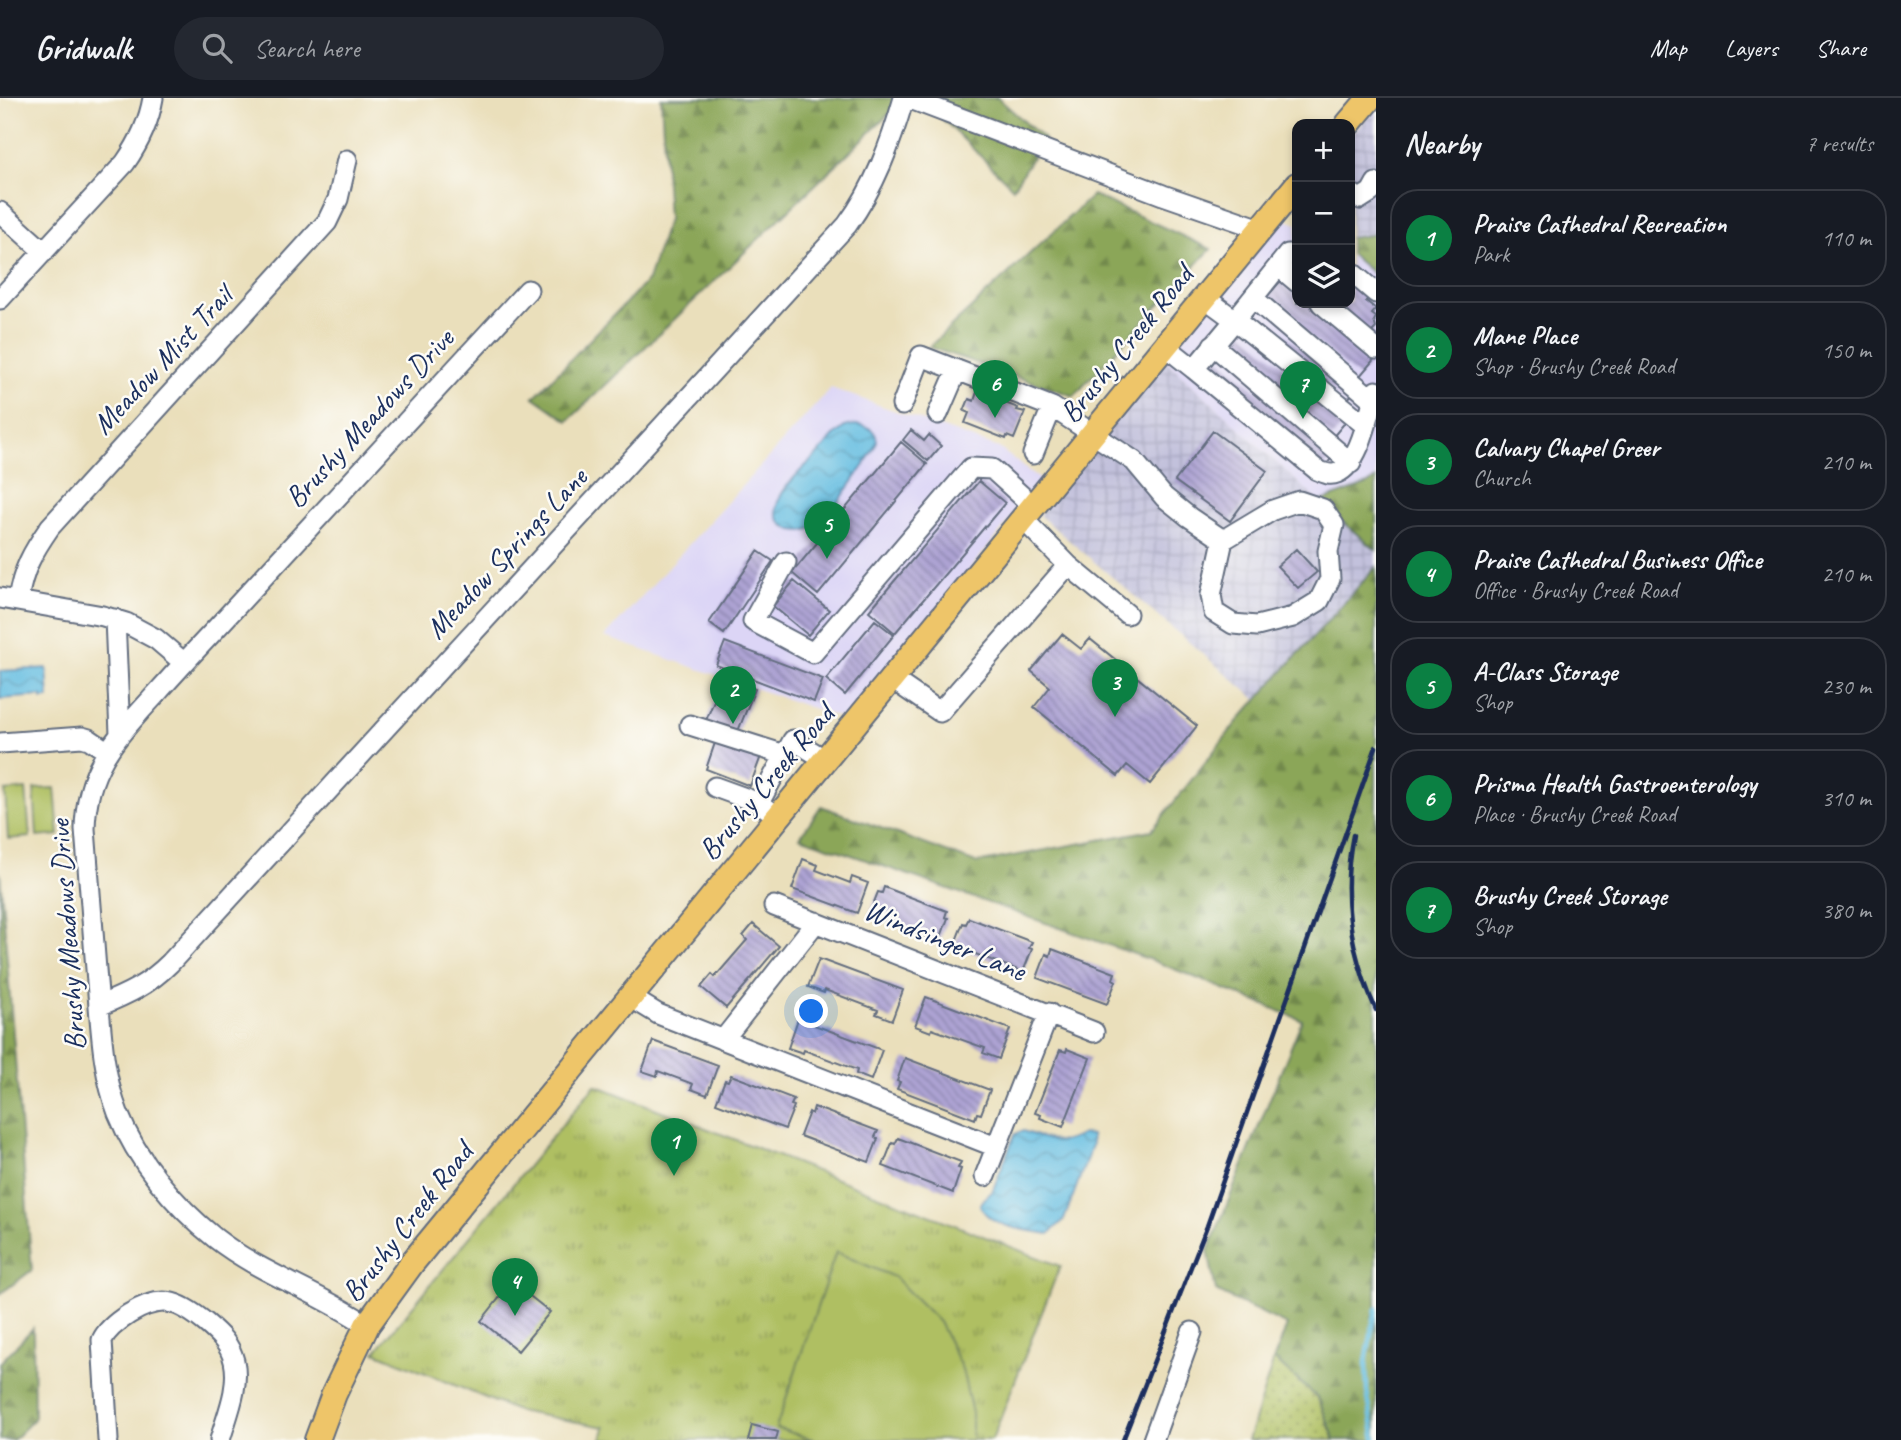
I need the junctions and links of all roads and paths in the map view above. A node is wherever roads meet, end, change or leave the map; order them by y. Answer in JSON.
{"nodes":[{"id":1,"x":153,"y":98,"type":"edge"},
{"id":2,"x":906,"y":98,"type":"edge"},
{"id":3,"x":1370,"y":98,"type":"edge"},
{"id":4,"x":1352,"y":119,"type":"edge"},
{"id":5,"x":346,"y":160,"type":"dead end"},
{"id":6,"x":1376,"y":183,"type":"edge"},
{"id":7,"x":1292,"y":191,"type":"edge"},
{"id":8,"x":1355,"y":196,"type":"edge"},
{"id":9,"x":0,"y":212,"type":"edge"},
{"id":10,"x":1261,"y":229,"type":"junction"},
{"id":11,"x":44,"y":252,"type":"junction"},
{"id":12,"x":1292,"y":254,"type":"edge"},
{"id":13,"x":1278,"y":266,"type":"junction"},
{"id":14,"x":1355,"y":275,"type":"edge"},
{"id":15,"x":1292,"y":278,"type":"edge"},
{"id":16,"x":528,"y":290,"type":"dead end"},
{"id":17,"x":1376,"y":293,"type":"edge"},
{"id":18,"x":1205,"y":298,"type":"junction"},
{"id":19,"x":1253,"y":298,"type":"junction"},
{"id":20,"x":0,"y":299,"type":"edge"},
{"id":21,"x":1327,"y":308,"type":"edge"},
{"id":22,"x":1235,"y":320,"type":"junction"},
{"id":23,"x":1213,"y":345,"type":"junction"},
{"id":24,"x":1165,"y":346,"type":"junction"},
{"id":25,"x":1376,"y":349,"type":"edge"},
{"id":26,"x":1194,"y":369,"type":"junction"},
{"id":27,"x":957,"y":370,"type":"junction"},
{"id":28,"x":1375,"y":395,"type":"edge"},
{"id":29,"x":902,"y":405,"type":"dead end"},
{"id":30,"x":1052,"y":407,"type":"junction"},
{"id":31,"x":938,"y":414,"type":"dead end"},
{"id":32,"x":1365,"y":425,"type":"junction"},
{"id":33,"x":1093,"y":434,"type":"junction"},
{"id":34,"x":1033,"y":454,"type":"dead end"},
{"id":35,"x":1351,"y":463,"type":"junction"},
{"id":36,"x":1029,"y":513,"type":"junction"},
{"id":37,"x":1223,"y":540,"type":"junction"},
{"id":38,"x":786,"y":562,"type":"dead end"},
{"id":39,"x":1068,"y":565,"type":"junction"},
{"id":40,"x":9,"y":599,"type":"edge"},
{"id":41,"x":1127,"y":614,"type":"dead end"},
{"id":42,"x":115,"y":620,"type":"junction"},
{"id":43,"x":183,"y":662,"type":"junction"},
{"id":44,"x":892,"y":679,"type":"junction"},
{"id":45,"x":690,"y":724,"type":"dead end"},
{"id":46,"x":120,"y":734,"type":"junction"},
{"id":47,"x":1,"y":743,"type":"edge"},
{"id":48,"x":107,"y":752,"type":"junction"},
{"id":49,"x":785,"y":755,"type":"junction"},
{"id":50,"x":826,"y":760,"type":"junction"},
{"id":51,"x":715,"y":787,"type":"dead end"},
{"id":52,"x":769,"y":810,"type":"junction"},
{"id":53,"x":775,"y":906,"type":"dead end"},
{"id":54,"x":816,"y":922,"type":"junction"},
{"id":55,"x":630,"y":998,"type":"junction"},
{"id":56,"x":99,"y":1006,"type":"junction"},
{"id":57,"x":1049,"y":1013,"type":"junction"},
{"id":58,"x":1094,"y":1032,"type":"dead end"},
{"id":59,"x":723,"y":1040,"type":"junction"},
{"id":60,"x":996,"y":1147,"type":"junction"},
{"id":61,"x":985,"y":1176,"type":"dead end"},
{"id":62,"x":367,"y":1325,"type":"junction"},
{"id":63,"x":1192,"y":1332,"type":"dead end"},
{"id":64,"x":108,"y":1440,"type":"edge"},
{"id":65,"x":220,"y":1440,"type":"edge"},
{"id":66,"x":317,"y":1440,"type":"edge"},
{"id":67,"x":1153,"y":1440,"type":"edge"}],
"edges":[{"from":1,"to":11,"type":"street"},
{"from":2,"to":10,"type":"street"},
{"from":2,"to":56,"type":"street","name":"Meadow Springs Lane"},
{"from":3,"to":4,"type":"main road"},
{"from":5,"to":40,"type":"street","name":"Meadow Mist Trail"},
{"from":6,"to":8,"type":"street"},
{"from":7,"to":10,"type":"main road","name":"Brushy Creek Road"},
{"from":9,"to":11,"type":"street"},
{"from":10,"to":18,"type":"main road","name":"Brushy Creek Road"},
{"from":11,"to":20,"type":"street"},
{"from":12,"to":13,"type":"street"},
{"from":13,"to":15,"type":"street"},
{"from":13,"to":19,"type":"street"},
{"from":14,"to":17,"type":"street"},
{"from":16,"to":43,"type":"street","name":"Brushy Meadows Drive"},
{"from":18,"to":22,"type":"street"},
{"from":18,"to":24,"type":"main road","name":"Brushy Creek Road"},
{"from":19,"to":22,"type":"street"},
{"from":19,"to":28,"type":"street"},
{"from":21,"to":25,"type":"street"},
{"from":22,"to":23,"type":"street"},
{"from":22,"to":32,"type":"street"},
{"from":23,"to":26,"type":"street"},
{"from":23,"to":35,"type":"street"},
{"from":24,"to":26,"type":"street"},
{"from":24,"to":33,"type":"main road","name":"Brushy Creek Road"},
{"from":26,"to":35,"type":"street"},
{"from":27,"to":29,"type":"street"},
{"from":27,"to":30,"type":"street"},
{"from":27,"to":31,"type":"street"},
{"from":28,"to":32,"type":"street"},
{"from":30,"to":33,"type":"street"},
{"from":30,"to":34,"type":"street"},
{"from":32,"to":35,"type":"street"},
{"from":33,"to":36,"type":"main road","name":"Brushy Creek Road"},
{"from":33,"to":37,"type":"street"},
{"from":36,"to":38,"type":"street"},
{"from":36,"to":39,"type":"street"},
{"from":36,"to":44,"type":"main road","name":"Brushy Creek Road"},
{"from":37,"to":37,"type":"street"},
{"from":39,"to":41,"type":"street"},
{"from":39,"to":44,"type":"street"},
{"from":40,"to":42,"type":"street"},
{"from":42,"to":43,"type":"street"},
{"from":42,"to":46,"type":"street"},
{"from":43,"to":46,"type":"street","name":"Brushy Meadows Drive"},
{"from":44,"to":50,"type":"main road","name":"Brushy Creek Road"},
{"from":45,"to":49,"type":"street"},
{"from":46,"to":48,"type":"street","name":"Brushy Meadows Drive"},
{"from":47,"to":48,"type":"street"},
{"from":48,"to":56,"type":"street","name":"Brushy Meadows Drive"},
{"from":49,"to":50,"type":"street"},
{"from":49,"to":52,"type":"street"},
{"from":50,"to":52,"type":"main road","name":"Brushy Creek Road"},
{"from":51,"to":52,"type":"street"},
{"from":52,"to":55,"type":"main road","name":"Brushy Creek Road"},
{"from":53,"to":54,"type":"street","name":"Windsinger Lane"},
{"from":54,"to":57,"type":"street","name":"Windsinger Lane"},
{"from":54,"to":59,"type":"street"},
{"from":55,"to":59,"type":"street"},
{"from":55,"to":62,"type":"main road","name":"Brushy Creek Road"},
{"from":56,"to":62,"type":"street","name":"Brushy Meadows Drive"},
{"from":57,"to":58,"type":"street","name":"Windsinger Lane"},
{"from":57,"to":60,"type":"street"},
{"from":59,"to":60,"type":"street"},
{"from":60,"to":61,"type":"street"},
{"from":62,"to":66,"type":"main road","name":"Brushy Creek Road"},
{"from":63,"to":67,"type":"street"},
{"from":64,"to":65,"type":"street"}]}
